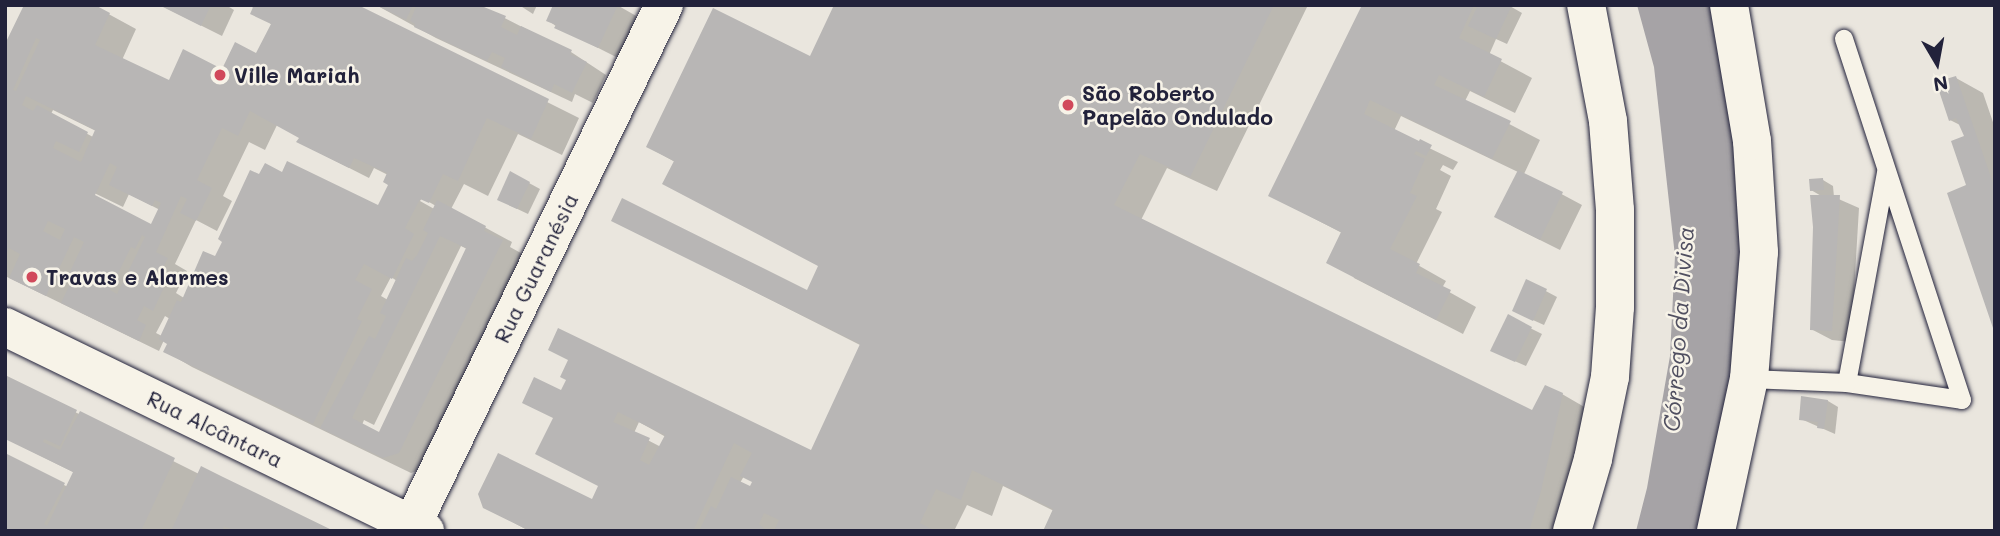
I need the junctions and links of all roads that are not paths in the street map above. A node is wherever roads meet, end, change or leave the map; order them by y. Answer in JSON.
{"nodes":[{"id":1,"x":664,"y":5,"type":"edge"},
{"id":2,"x":1586,"y":5,"type":"edge"},
{"id":3,"x":1729,"y":5,"type":"edge"},
{"id":4,"x":1844,"y":39,"type":"dead end"},
{"id":5,"x":1886,"y":172,"type":"junction"},
{"id":6,"x":5,"y":327,"type":"edge"},
{"id":7,"x":1749,"y":379,"type":"junction"},
{"id":8,"x":1847,"y":383,"type":"junction"},
{"id":9,"x":415,"y":529,"type":"edge"},
{"id":10,"x":1572,"y":531,"type":"edge"},
{"id":11,"x":1716,"y":531,"type":"edge"}],
"edges":[{"from":1,"to":9,"type":"main road","name":"Rua Guaranésia"},
{"from":2,"to":10,"type":"main road"},
{"from":3,"to":7,"type":"main road"},
{"from":4,"to":5,"type":"lane"},
{"from":5,"to":8,"type":"lane"},
{"from":5,"to":8,"type":"lane"},
{"from":6,"to":9,"type":"main road","name":"Rua Alcântara"},
{"from":7,"to":8,"type":"lane"},
{"from":7,"to":11,"type":"main road"}]}
